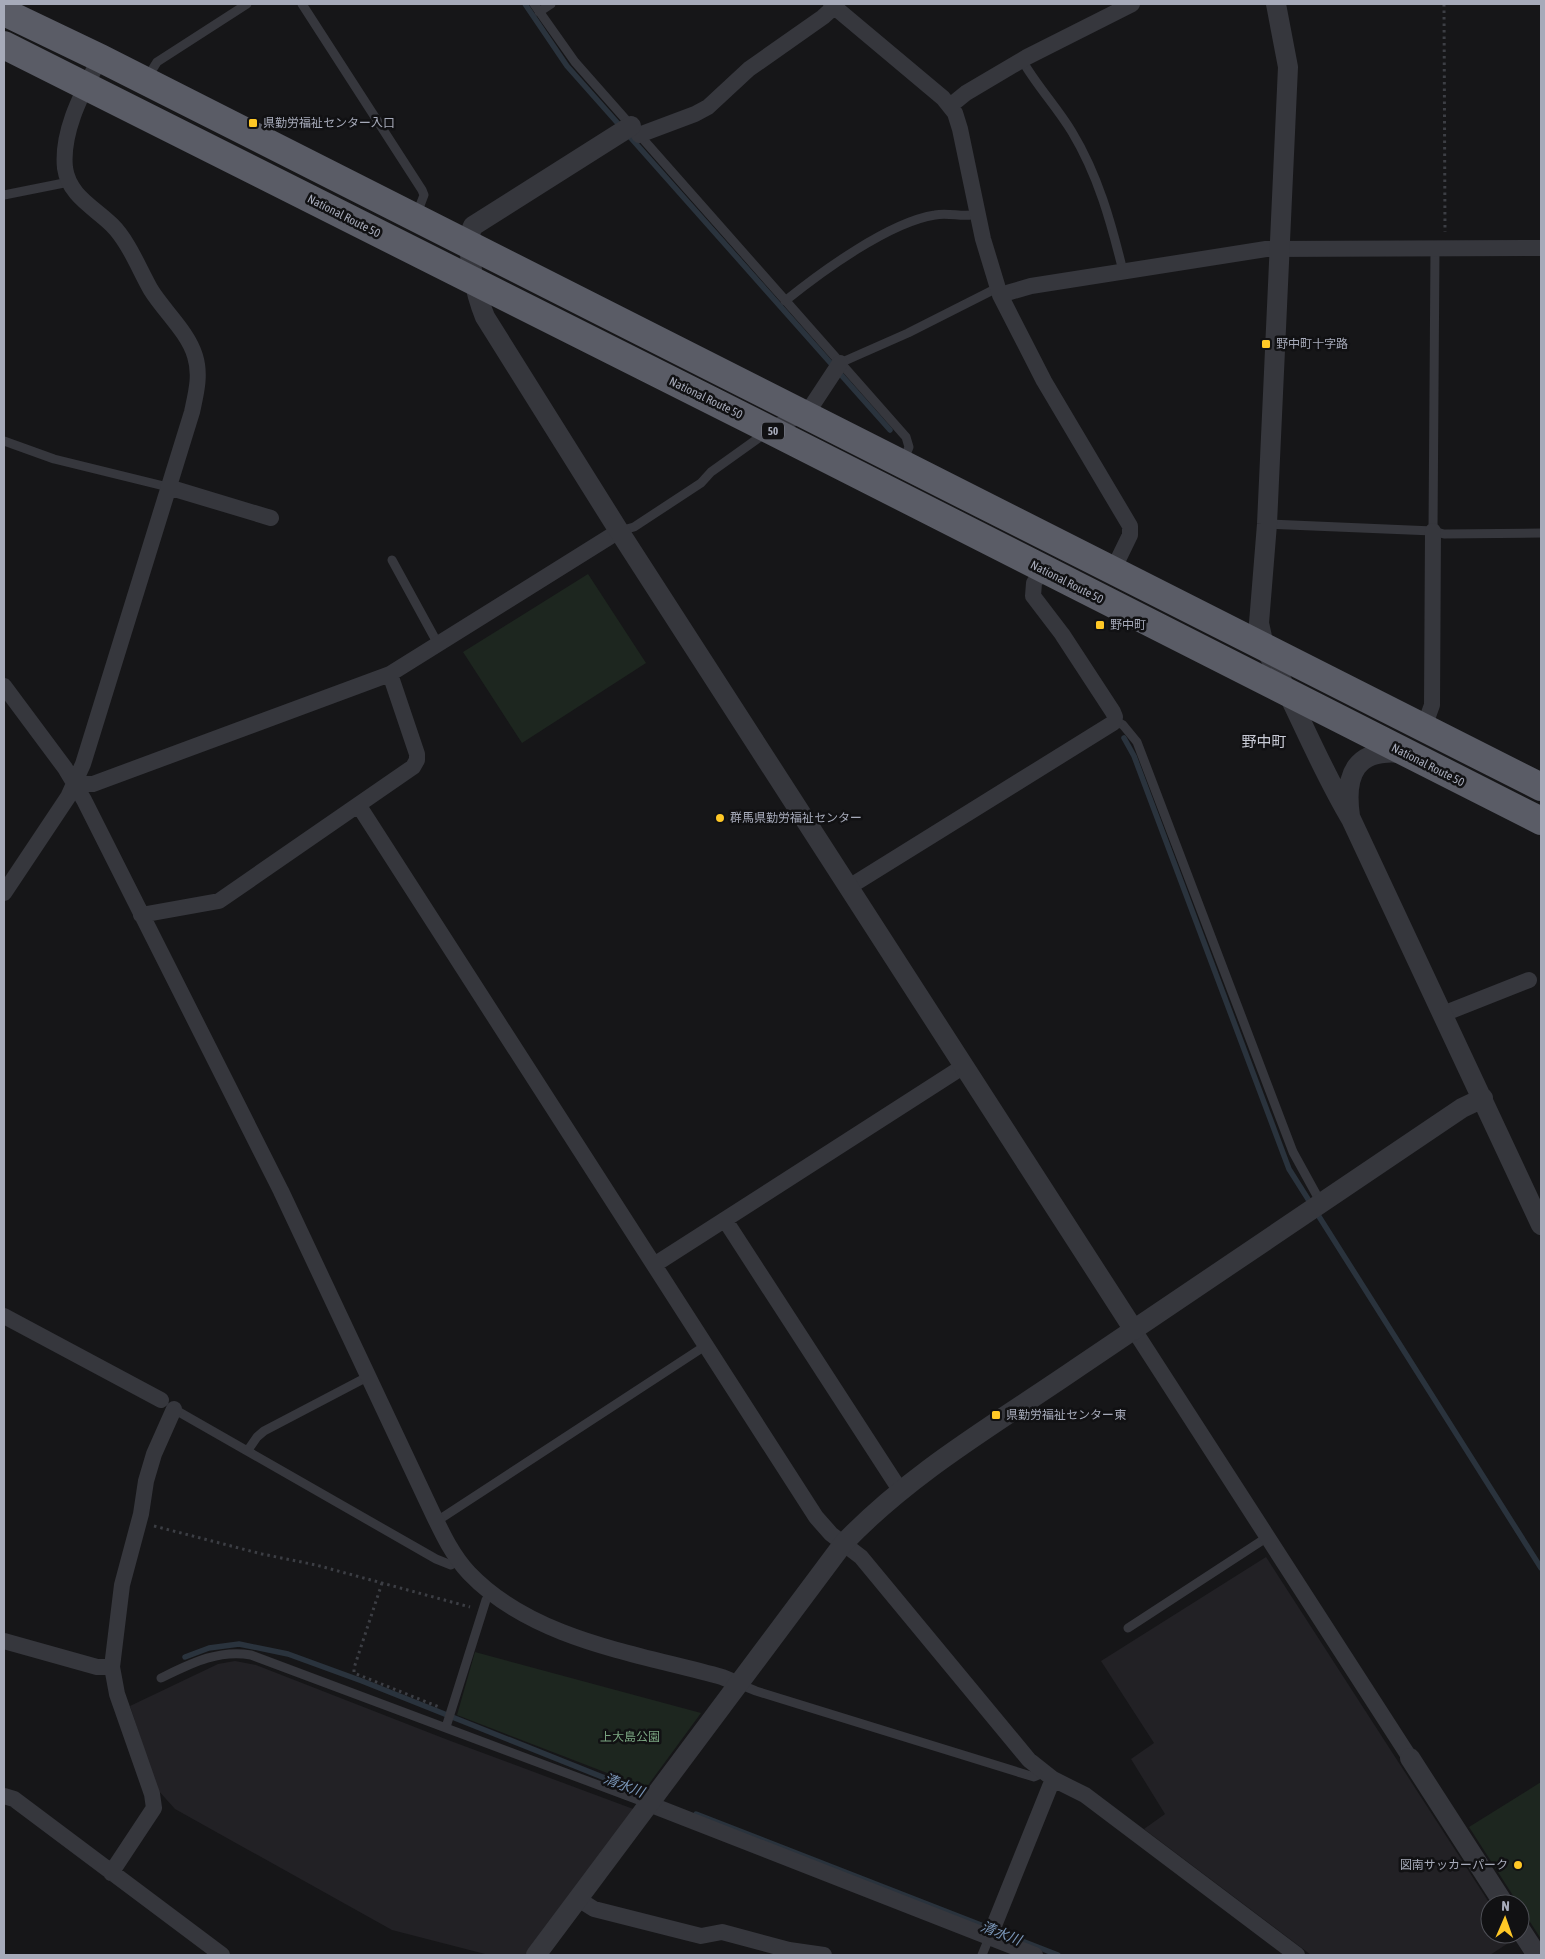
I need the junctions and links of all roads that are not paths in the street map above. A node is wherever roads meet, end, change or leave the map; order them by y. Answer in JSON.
{"nodes":[{"id":1,"x":247,"y":4,"type":"edge"},
{"id":2,"x":302,"y":4,"type":"edge"},
{"id":3,"x":551,"y":4,"type":"edge"},
{"id":4,"x":1132,"y":4,"type":"edge"},
{"id":5,"x":1276,"y":4,"type":"edge"},
{"id":6,"x":833,"y":5,"type":"edge"},
{"id":7,"x":537,"y":8,"type":"edge"},
{"id":8,"x":4,"y":12,"type":"edge"},
{"id":9,"x":4,"y":45,"type":"edge"},
{"id":10,"x":100,"y":58,"type":"junction"},
{"id":11,"x":1022,"y":60,"type":"junction"},
{"id":12,"x":145,"y":80,"type":"junction"},
{"id":13,"x":86,"y":86,"type":"junction"},
{"id":14,"x":950,"y":106,"type":"junction"},
{"id":15,"x":635,"y":130,"type":"junction"},
{"id":16,"x":69,"y":182,"type":"junction"},
{"id":17,"x":4,"y":195,"type":"edge"},
{"id":18,"x":977,"y":214,"type":"junction"},
{"id":19,"x":415,"y":218,"type":"junction"},
{"id":20,"x":470,"y":245,"type":"junction"},
{"id":21,"x":1280,"y":248,"type":"junction"},
{"id":22,"x":1440,"y":248,"type":"junction"},
{"id":23,"x":1541,"y":248,"type":"edge"},
{"id":24,"x":1123,"y":271,"type":"junction"},
{"id":25,"x":474,"y":281,"type":"junction"},
{"id":26,"x":999,"y":291,"type":"junction"},
{"id":27,"x":785,"y":301,"type":"junction"},
{"id":28,"x":840,"y":363,"type":"junction"},
{"id":29,"x":804,"y":414,"type":"junction"},
{"id":30,"x":770,"y":430,"type":"junction"},
{"id":31,"x":4,"y":441,"type":"edge"},
{"id":32,"x":902,"y":464,"type":"junction"},
{"id":33,"x":168,"y":487,"type":"junction"},
{"id":34,"x":271,"y":518,"type":"dead end"},
{"id":35,"x":1268,"y":524,"type":"junction"},
{"id":36,"x":619,"y":531,"type":"junction"},
{"id":37,"x":1433,"y":531,"type":"junction"},
{"id":38,"x":1541,"y":533,"type":"edge"},
{"id":39,"x":392,"y":560,"type":"dead end"},
{"id":40,"x":1043,"y":570,"type":"junction"},
{"id":41,"x":1112,"y":570,"type":"junction"},
{"id":42,"x":438,"y":644,"type":"junction"},
{"id":43,"x":1264,"y":646,"type":"junction"},
{"id":44,"x":390,"y":674,"type":"junction"},
{"id":45,"x":4,"y":686,"type":"edge"},
{"id":46,"x":1288,"y":693,"type":"junction"},
{"id":47,"x":1114,"y":720,"type":"junction"},
{"id":48,"x":1424,"y":727,"type":"junction"},
{"id":49,"x":1406,"y":754,"type":"junction"},
{"id":50,"x":75,"y":784,"type":"junction"},
{"id":51,"x":1541,"y":787,"type":"edge"},
{"id":52,"x":359,"y":806,"type":"junction"},
{"id":53,"x":1351,"y":820,"type":"junction"},
{"id":54,"x":1541,"y":821,"type":"edge"},
{"id":55,"x":849,"y":887,"type":"junction"},
{"id":56,"x":4,"y":893,"type":"edge"},
{"id":57,"x":142,"y":915,"type":"junction"},
{"id":58,"x":1529,"y":980,"type":"dead end"},
{"id":59,"x":1443,"y":1014,"type":"junction"},
{"id":60,"x":964,"y":1066,"type":"junction"},
{"id":61,"x":1483,"y":1098,"type":"junction"},
{"id":62,"x":1321,"y":1203,"type":"junction"},
{"id":63,"x":1540,"y":1219,"type":"edge"},
{"id":64,"x":725,"y":1220,"type":"junction"},
{"id":65,"x":654,"y":1265,"type":"junction"},
{"id":66,"x":4,"y":1316,"type":"edge"},
{"id":67,"x":1134,"y":1330,"type":"junction"},
{"id":68,"x":706,"y":1346,"type":"junction"},
{"id":69,"x":369,"y":1376,"type":"junction"},
{"id":70,"x":167,"y":1404,"type":"junction"},
{"id":71,"x":248,"y":1450,"type":"junction"},
{"id":72,"x":900,"y":1490,"type":"junction"},
{"id":73,"x":437,"y":1521,"type":"junction"},
{"id":74,"x":1266,"y":1538,"type":"junction"},
{"id":75,"x":844,"y":1544,"type":"junction"},
{"id":76,"x":459,"y":1560,"type":"junction"},
{"id":77,"x":491,"y":1593,"type":"junction"},
{"id":78,"x":1128,"y":1628,"type":"dead end"},
{"id":79,"x":4,"y":1641,"type":"edge"},
{"id":80,"x":112,"y":1667,"type":"junction"},
{"id":81,"x":161,"y":1678,"type":"dead end"},
{"id":82,"x":739,"y":1684,"type":"junction"},
{"id":83,"x":446,"y":1727,"type":"junction"},
{"id":84,"x":1410,"y":1758,"type":"joint"},
{"id":85,"x":1048,"y":1776,"type":"junction"},
{"id":86,"x":4,"y":1796,"type":"edge"},
{"id":87,"x":649,"y":1804,"type":"junction"},
{"id":88,"x":112,"y":1873,"type":"junction"},
{"id":89,"x":1498,"y":1894,"type":"edge"},
{"id":90,"x":578,"y":1899,"type":"junction"},
{"id":91,"x":990,"y":1938,"type":"junction"},
{"id":92,"x":1530,"y":1944,"type":"edge"},
{"id":93,"x":222,"y":1955,"type":"edge"},
{"id":94,"x":536,"y":1955,"type":"edge"},
{"id":95,"x":824,"y":1955,"type":"edge"},
{"id":96,"x":982,"y":1955,"type":"edge"},
{"id":97,"x":1035,"y":1955,"type":"edge"},
{"id":98,"x":1297,"y":1955,"type":"edge"},
{"id":99,"x":1537,"y":1955,"type":"edge"}],
"edges":[{"from":1,"to":12,"type":"lane"},
{"from":2,"to":19,"type":"lane"},
{"from":3,"to":7,"type":"lane"},
{"from":4,"to":11,"type":"street"},
{"from":5,"to":21,"type":"street"},
{"from":6,"to":14,"type":"street"},
{"from":6,"to":15,"type":"street"},
{"from":7,"to":15,"type":"lane"},
{"from":8,"to":10,"type":"highway","number":"50"},
{"from":9,"to":13,"type":"highway","name":"National Route 50","number":"50"},
{"from":10,"to":12,"type":"highway","number":"50"},
{"from":10,"to":13,"type":"street"},
{"from":11,"to":14,"type":"street"},
{"from":11,"to":24,"type":"lane"},
{"from":12,"to":19,"type":"highway","number":"50"},
{"from":13,"to":16,"type":"street"},
{"from":13,"to":25,"type":"highway","name":"National Route 50","number":"50"},
{"from":14,"to":18,"type":"street"},
{"from":15,"to":20,"type":"street"},
{"from":15,"to":27,"type":"lane"},
{"from":16,"to":17,"type":"lane"},
{"from":16,"to":33,"type":"street"},
{"from":18,"to":26,"type":"street"},
{"from":18,"to":27,"type":"lane"},
{"from":19,"to":20,"type":"highway","number":"50"},
{"from":20,"to":25,"type":"street"},
{"from":20,"to":29,"type":"highway","number":"50"},
{"from":21,"to":22,"type":"street"},
{"from":21,"to":24,"type":"street"},
{"from":21,"to":35,"type":"street"},
{"from":22,"to":23,"type":"street"},
{"from":22,"to":37,"type":"lane"},
{"from":24,"to":26,"type":"street"},
{"from":25,"to":30,"type":"highway","name":"National Route 50","number":"50"},
{"from":25,"to":36,"type":"street"},
{"from":26,"to":28,"type":"lane"},
{"from":26,"to":41,"type":"street"},
{"from":27,"to":28,"type":"lane"},
{"from":28,"to":29,"type":"street"},
{"from":28,"to":32,"type":"lane"},
{"from":29,"to":30,"type":"street"},
{"from":29,"to":32,"type":"highway","number":"50"},
{"from":30,"to":36,"type":"lane"},
{"from":30,"to":40,"type":"highway","name":"National Route 50","number":"50"},
{"from":31,"to":33,"type":"lane"},
{"from":32,"to":41,"type":"highway","number":"50"},
{"from":33,"to":34,"type":"street"},
{"from":33,"to":50,"type":"street"},
{"from":35,"to":37,"type":"lane"},
{"from":35,"to":43,"type":"street"},
{"from":36,"to":42,"type":"street"},
{"from":36,"to":55,"type":"street"},
{"from":37,"to":38,"type":"lane"},
{"from":37,"to":48,"type":"street"},
{"from":39,"to":42,"type":"lane"},
{"from":40,"to":46,"type":"highway","name":"National Route 50","number":"50"},
{"from":40,"to":47,"type":"street"},
{"from":41,"to":43,"type":"highway","number":"50"},
{"from":42,"to":44,"type":"street"},
{"from":43,"to":46,"type":"street"},
{"from":43,"to":48,"type":"highway","number":"50"},
{"from":44,"to":50,"type":"street"},
{"from":44,"to":52,"type":"street"},
{"from":45,"to":50,"type":"street"},
{"from":46,"to":49,"type":"highway","name":"National Route 50","number":"50"},
{"from":46,"to":53,"type":"street"},
{"from":47,"to":55,"type":"street"},
{"from":47,"to":62,"type":"lane"},
{"from":48,"to":51,"type":"highway","number":"50"},
{"from":49,"to":53,"type":"street"},
{"from":49,"to":54,"type":"highway","name":"National Route 50","number":"50"},
{"from":50,"to":56,"type":"street"},
{"from":50,"to":57,"type":"street"},
{"from":52,"to":57,"type":"street"},
{"from":52,"to":65,"type":"street"},
{"from":53,"to":59,"type":"street"},
{"from":55,"to":60,"type":"street"},
{"from":57,"to":69,"type":"street"},
{"from":58,"to":59,"type":"street"},
{"from":59,"to":61,"type":"street"},
{"from":60,"to":64,"type":"street"},
{"from":60,"to":67,"type":"street"},
{"from":61,"to":62,"type":"street"},
{"from":61,"to":63,"type":"street"},
{"from":62,"to":67,"type":"street"},
{"from":64,"to":65,"type":"street"},
{"from":64,"to":72,"type":"street"},
{"from":65,"to":68,"type":"street"},
{"from":66,"to":70,"type":"street"},
{"from":67,"to":72,"type":"street"},
{"from":67,"to":74,"type":"street"},
{"from":68,"to":73,"type":"lane"},
{"from":68,"to":75,"type":"street"},
{"from":69,"to":71,"type":"lane"},
{"from":69,"to":73,"type":"street"},
{"from":70,"to":71,"type":"lane"},
{"from":70,"to":80,"type":"street"},
{"from":71,"to":76,"type":"lane"},
{"from":72,"to":75,"type":"street"},
{"from":73,"to":76,"type":"street"},
{"from":74,"to":78,"type":"lane"},
{"from":74,"to":84,"type":"street"},
{"from":75,"to":82,"type":"street"},
{"from":75,"to":85,"type":"street"},
{"from":76,"to":77,"type":"street"},
{"from":77,"to":82,"type":"street"},
{"from":77,"to":83,"type":"lane"},
{"from":79,"to":80,"type":"street"},
{"from":80,"to":88,"type":"street"},
{"from":81,"to":83,"type":"lane"},
{"from":82,"to":85,"type":"lane"},
{"from":82,"to":87,"type":"street"},
{"from":83,"to":87,"type":"lane"},
{"from":84,"to":89,"type":"street"},
{"from":85,"to":91,"type":"street"},
{"from":85,"to":98,"type":"street"},
{"from":86,"to":88,"type":"street"},
{"from":87,"to":90,"type":"street"},
{"from":87,"to":91,"type":"street"},
{"from":88,"to":93,"type":"street"},
{"from":90,"to":94,"type":"street"},
{"from":90,"to":95,"type":"street"},
{"from":91,"to":96,"type":"lane"},
{"from":91,"to":97,"type":"street"},
{"from":92,"to":99,"type":"street"}]}
